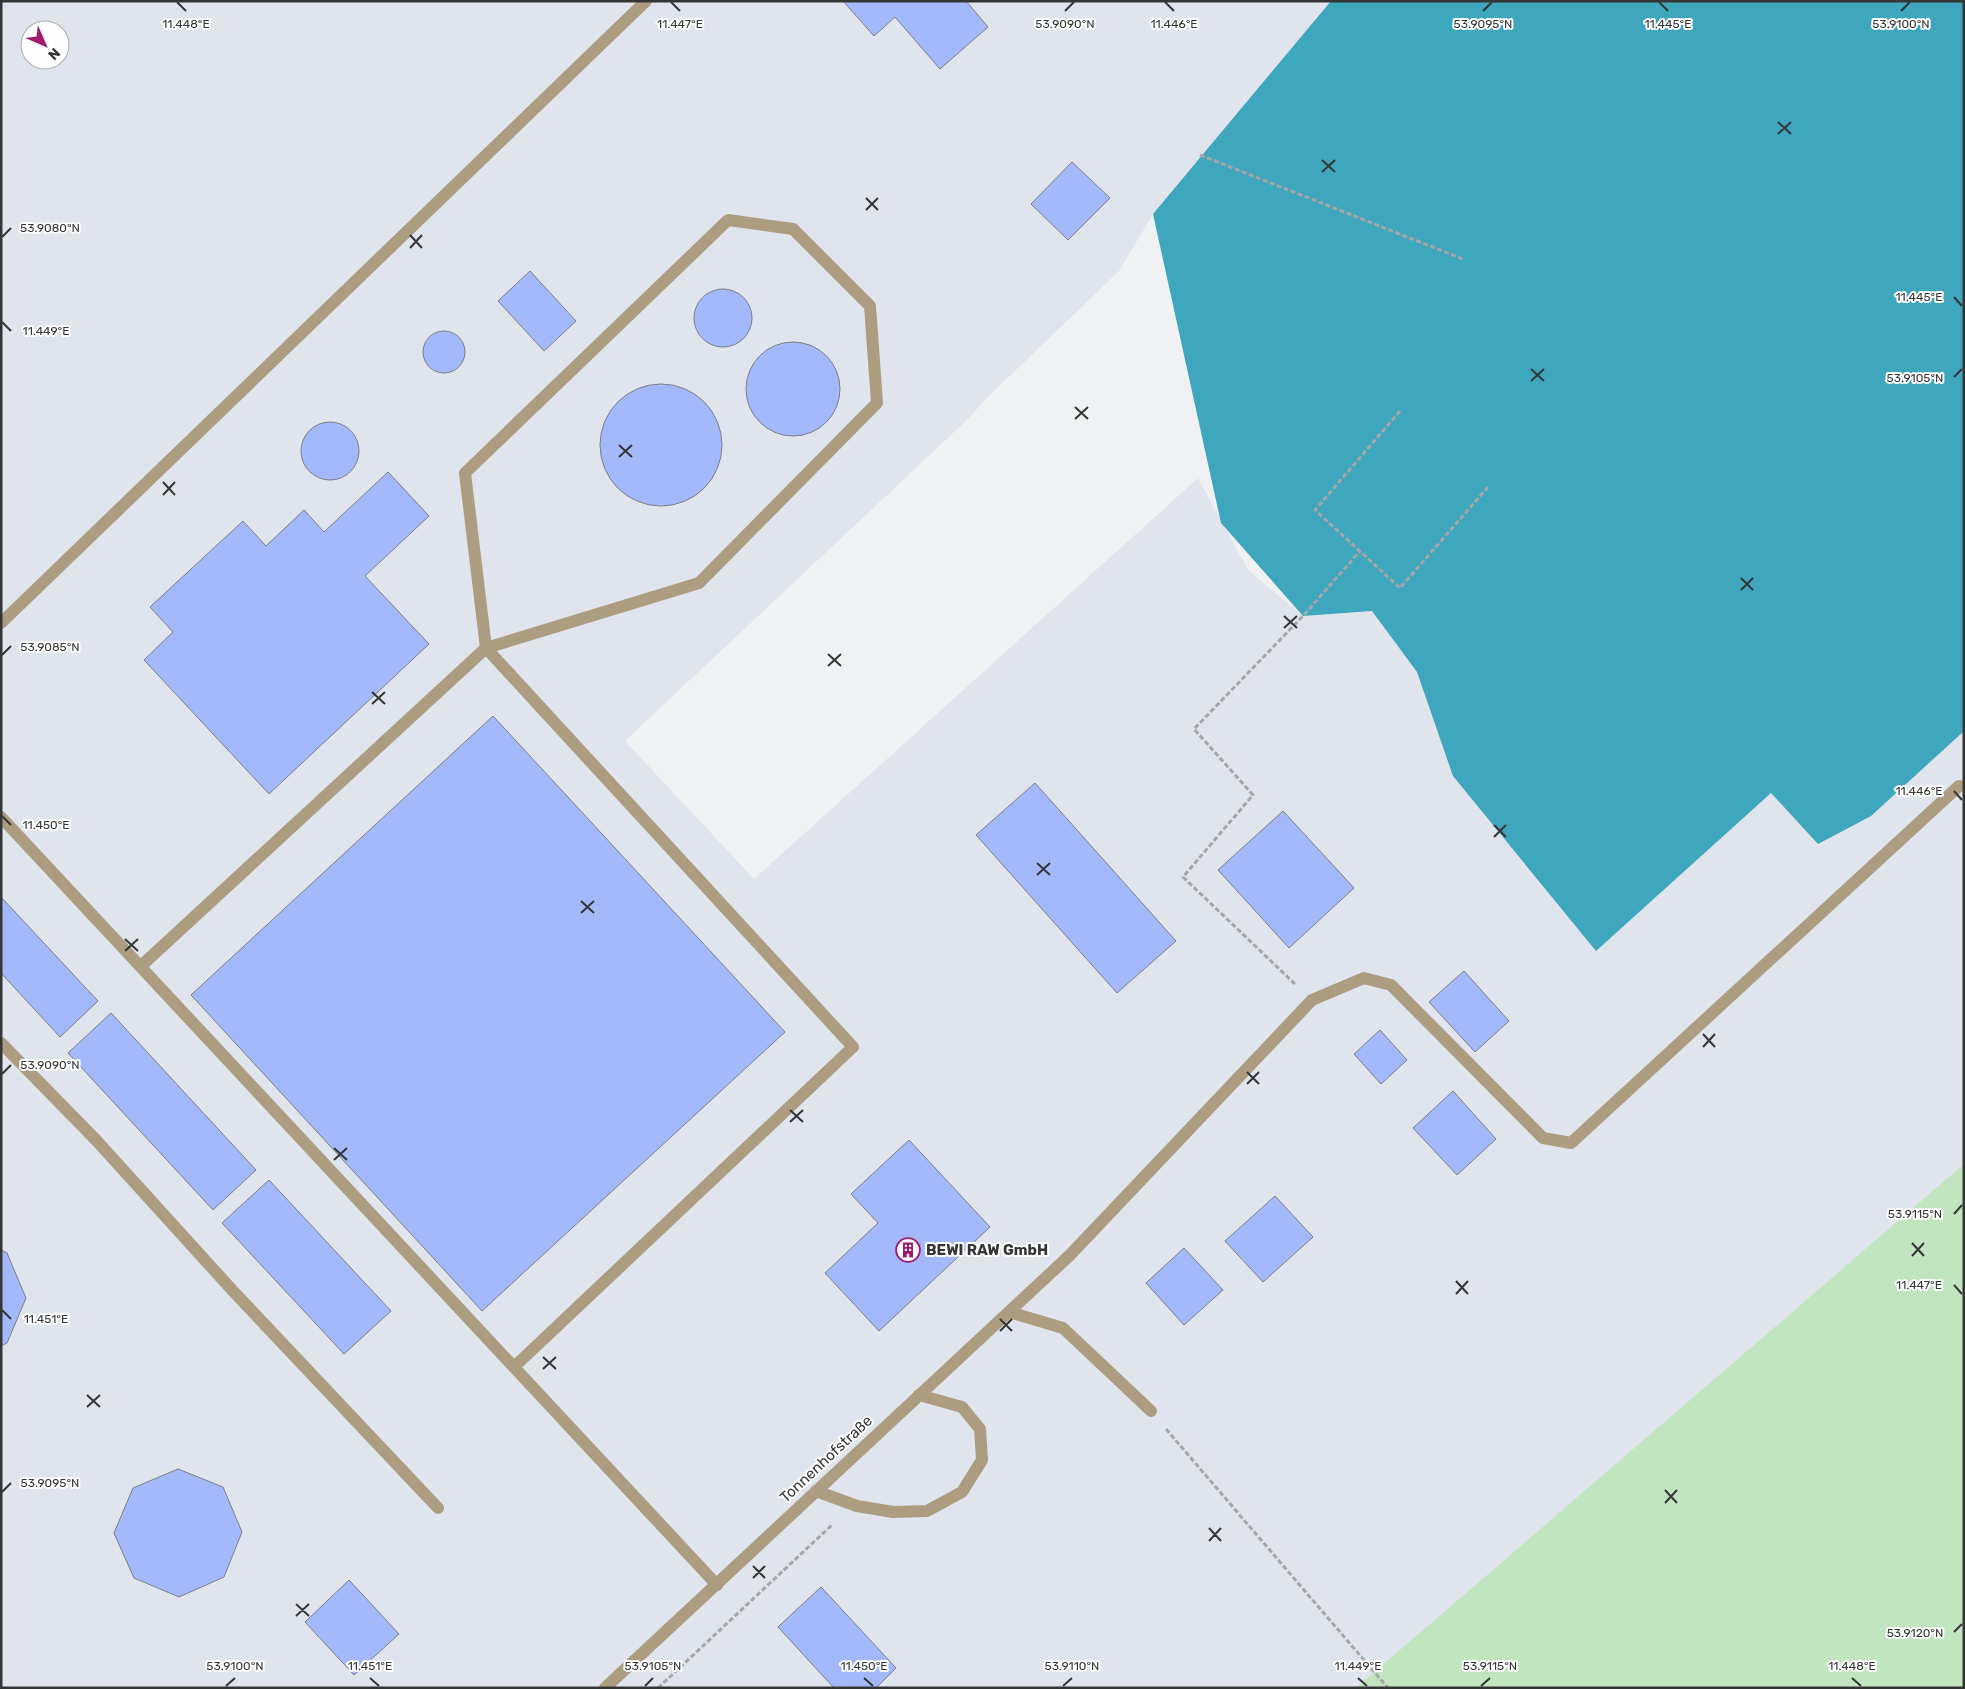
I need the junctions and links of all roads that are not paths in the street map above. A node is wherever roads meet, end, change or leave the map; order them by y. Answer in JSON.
{"nodes":[{"id":1,"x":646,"y":1,"type":"edge"},
{"id":2,"x":1,"y":623,"type":"edge"},
{"id":3,"x":486,"y":648,"type":"junction"},
{"id":4,"x":1959,"y":786,"type":"dead end"},
{"id":5,"x":1,"y":817,"type":"edge"},
{"id":6,"x":141,"y":966,"type":"junction"},
{"id":7,"x":1,"y":1043,"type":"edge"},
{"id":8,"x":1010,"y":1312,"type":"junction"},
{"id":9,"x":514,"y":1367,"type":"junction"},
{"id":10,"x":919,"y":1395,"type":"junction"},
{"id":11,"x":1151,"y":1411,"type":"road end"},
{"id":12,"x":816,"y":1491,"type":"junction"},
{"id":13,"x":438,"y":1508,"type":"dead end"},
{"id":14,"x":717,"y":1585,"type":"junction"},
{"id":15,"x":605,"y":1688,"type":"edge"}],
"edges":[{"from":1,"to":2,"type":"street"},
{"from":3,"to":3,"type":"street"},
{"from":3,"to":6,"type":"street"},
{"from":3,"to":9,"type":"street"},
{"from":4,"to":8,"type":"street","name":"Tonnenhofstraße"},
{"from":5,"to":6,"type":"street"},
{"from":6,"to":9,"type":"street"},
{"from":7,"to":13,"type":"street"},
{"from":8,"to":10,"type":"street","name":"Tonnenhofstraße"},
{"from":8,"to":11,"type":"street"},
{"from":9,"to":14,"type":"street"},
{"from":10,"to":12,"type":"street","name":"Tonnenhofstraße"},
{"from":10,"to":12,"type":"street"},
{"from":12,"to":14,"type":"street","name":"Tonnenhofstraße"},
{"from":14,"to":15,"type":"street","name":"Tonnenhofstraße"}]}
